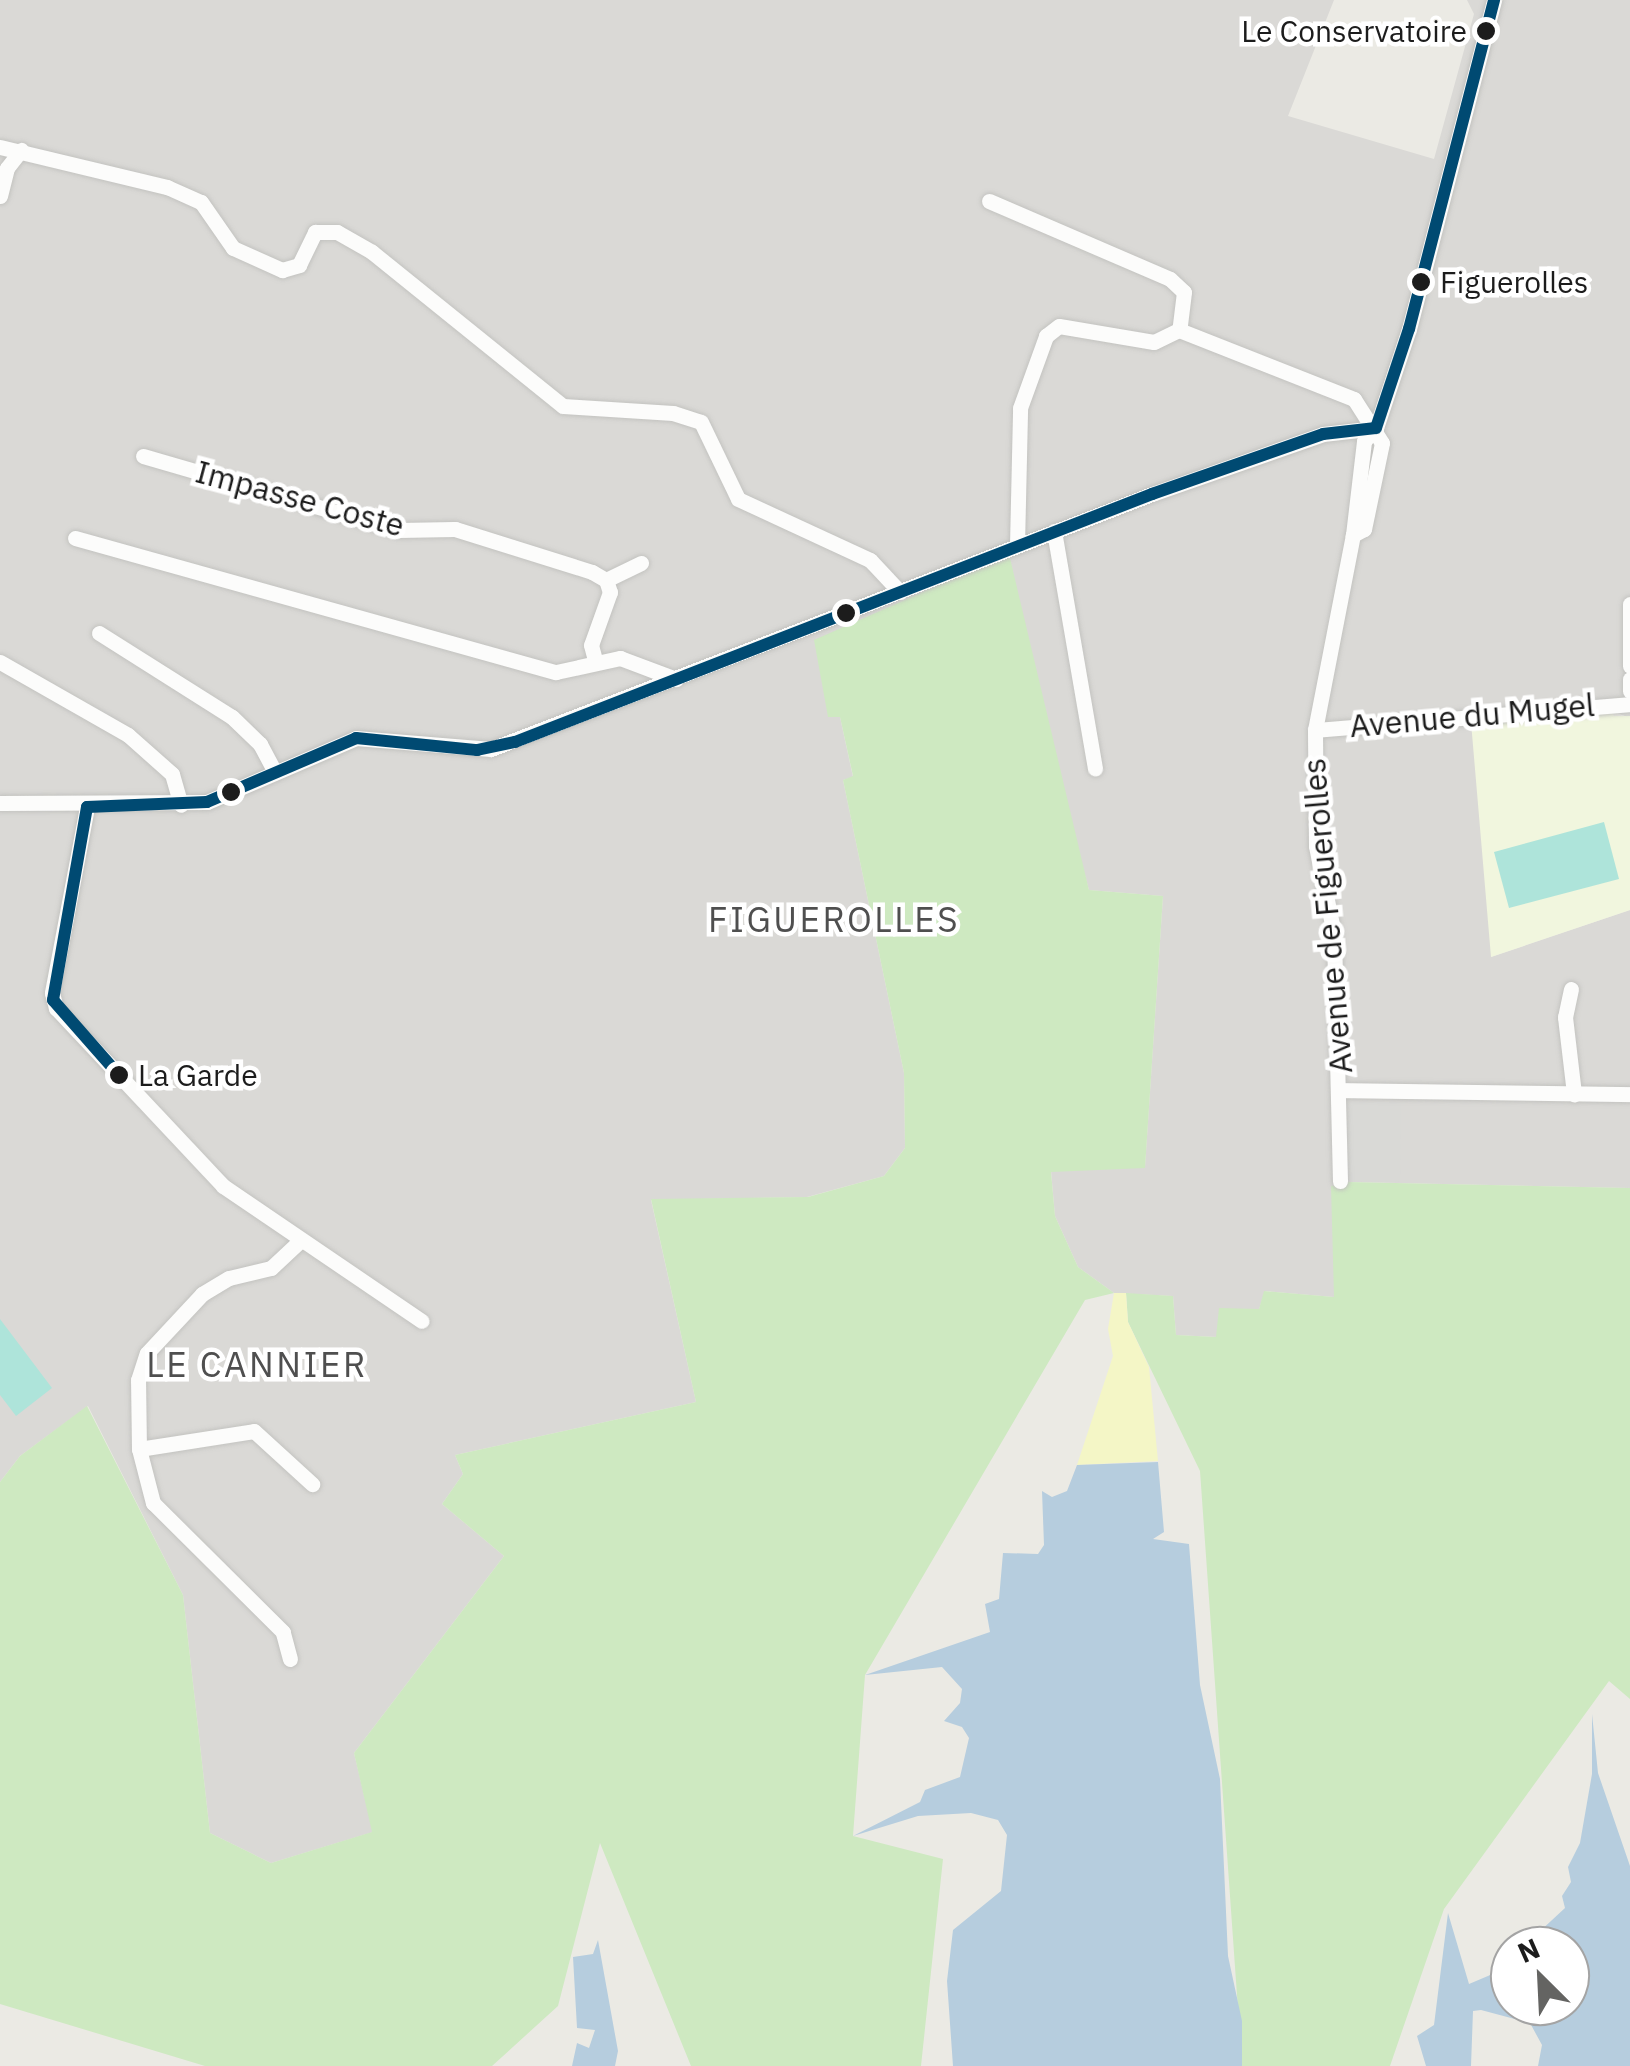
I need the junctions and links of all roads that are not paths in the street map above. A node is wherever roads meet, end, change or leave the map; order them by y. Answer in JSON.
{"nodes":[{"id":1,"x":1494,"y":0,"type":"edge"},
{"id":2,"x":0,"y":147,"type":"edge"},
{"id":3,"x":21,"y":150,"type":"junction"},
{"id":4,"x":0,"y":196,"type":"edge"},
{"id":5,"x":989,"y":201,"type":"dead end"},
{"id":6,"x":1179,"y":330,"type":"junction"},
{"id":7,"x":1376,"y":428,"type":"junction"},
{"id":8,"x":143,"y":456,"type":"dead end"},
{"id":9,"x":1054,"y":531,"type":"junction"},
{"id":10,"x":74,"y":538,"type":"dead end"},
{"id":11,"x":1017,"y":545,"type":"junction"},
{"id":12,"x":641,"y":564,"type":"dead end"},
{"id":13,"x":606,"y":580,"type":"junction"},
{"id":14,"x":900,"y":592,"type":"junction"},
{"id":15,"x":1628,"y":612,"type":"edge"},
{"id":16,"x":99,"y":633,"type":"dead end"},
{"id":17,"x":594,"y":660,"type":"junction"},
{"id":18,"x":0,"y":662,"type":"edge"},
{"id":19,"x":1630,"y":666,"type":"edge"},
{"id":20,"x":676,"y":679,"type":"junction"},
{"id":21,"x":1630,"y":679,"type":"edge"},
{"id":22,"x":1630,"y":691,"type":"edge"},
{"id":23,"x":1630,"y":704,"type":"edge"},
{"id":24,"x":1315,"y":730,"type":"junction"},
{"id":25,"x":1095,"y":768,"type":"dead end"},
{"id":26,"x":276,"y":772,"type":"junction"},
{"id":27,"x":0,"y":803,"type":"edge"},
{"id":28,"x":181,"y":805,"type":"junction"},
{"id":29,"x":87,"y":807,"type":"junction"},
{"id":30,"x":1571,"y":988,"type":"dead end"},
{"id":31,"x":1341,"y":1090,"type":"junction"},
{"id":32,"x":1574,"y":1094,"type":"junction"},
{"id":33,"x":1630,"y":1094,"type":"edge"},
{"id":34,"x":1340,"y":1182,"type":"dead end"},
{"id":35,"x":299,"y":1242,"type":"junction"},
{"id":36,"x":422,"y":1321,"type":"dead end"},
{"id":37,"x":139,"y":1449,"type":"junction"},
{"id":38,"x":312,"y":1484,"type":"dead end"},
{"id":39,"x":290,"y":1659,"type":"dead end"}],
"edges":[{"from":1,"to":7,"type":"street","name":"Avenue de Figuerolles"},
{"from":2,"to":3,"type":"street"},
{"from":3,"to":4,"type":"street"},
{"from":3,"to":14,"type":"street"},
{"from":5,"to":6,"type":"street"},
{"from":6,"to":7,"type":"street"},
{"from":6,"to":11,"type":"street"},
{"from":7,"to":9,"type":"street"},
{"from":7,"to":24,"type":"street","name":"Avenue de Figuerolles"},
{"from":8,"to":13,"type":"street","name":"Impasse Coste"},
{"from":9,"to":11,"type":"street"},
{"from":9,"to":25,"type":"street"},
{"from":10,"to":17,"type":"street"},
{"from":11,"to":14,"type":"street"},
{"from":12,"to":13,"type":"street"},
{"from":13,"to":17,"type":"street"},
{"from":14,"to":20,"type":"street"},
{"from":15,"to":19,"type":"street"},
{"from":16,"to":26,"type":"street"},
{"from":17,"to":20,"type":"street"},
{"from":18,"to":28,"type":"street"},
{"from":20,"to":26,"type":"street"},
{"from":21,"to":22,"type":"street"},
{"from":23,"to":24,"type":"street","name":"Avenue du Mugel"},
{"from":24,"to":31,"type":"street","name":"Avenue de Figuerolles"},
{"from":26,"to":28,"type":"street"},
{"from":27,"to":29,"type":"street"},
{"from":28,"to":29,"type":"street"},
{"from":29,"to":35,"type":"street"},
{"from":30,"to":32,"type":"street"},
{"from":31,"to":32,"type":"street"},
{"from":31,"to":34,"type":"street","name":"Avenue de Figuerolles"},
{"from":32,"to":33,"type":"street"},
{"from":35,"to":36,"type":"street"},
{"from":35,"to":37,"type":"street"},
{"from":37,"to":38,"type":"street"},
{"from":37,"to":39,"type":"street"}]}
